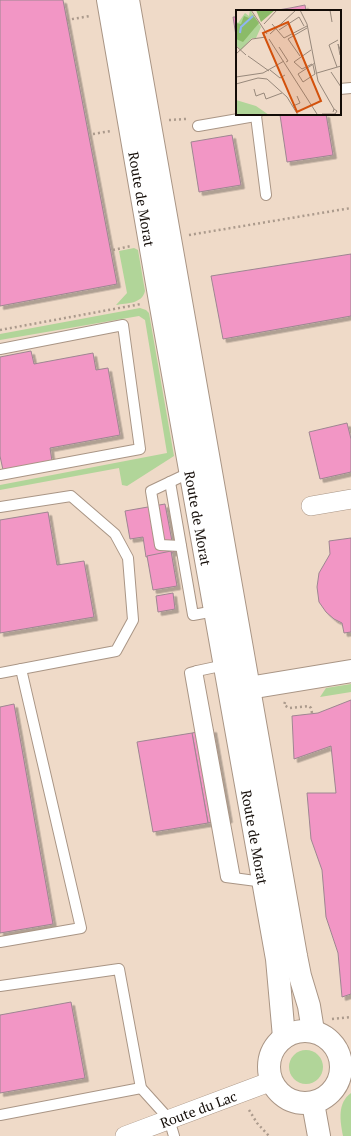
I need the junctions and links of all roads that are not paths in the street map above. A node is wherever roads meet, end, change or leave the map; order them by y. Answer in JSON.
{"nodes":[{"id":1,"x":128,"y":0,"type":"edge"},
{"id":2,"x":102,"y":7,"type":"edge"},
{"id":3,"x":351,"y":88,"type":"edge"},
{"id":4,"x":341,"y":89,"type":"edge"},
{"id":5,"x":256,"y":115,"type":"edge"},
{"id":6,"x":198,"y":126,"type":"road end"},
{"id":7,"x":266,"y":195,"type":"dead end"},
{"id":8,"x":0,"y":350,"type":"edge"},
{"id":9,"x":191,"y":472,"type":"junction"},
{"id":10,"x":0,"y":475,"type":"edge"},
{"id":11,"x":170,"y":482,"type":"junction"},
{"id":12,"x":351,"y":500,"type":"edge"},
{"id":13,"x":311,"y":506,"type":"dead end"},
{"id":14,"x":0,"y":507,"type":"edge"},
{"id":15,"x":181,"y":546,"type":"junction"},
{"id":16,"x":215,"y":612,"type":"junction"},
{"id":17,"x":225,"y":665,"type":"junction"},
{"id":18,"x":22,"y":669,"type":"junction"},
{"id":19,"x":351,"y":671,"type":"edge"},
{"id":20,"x":0,"y":673,"type":"edge"},
{"id":21,"x":249,"y":688,"type":"junction"},
{"id":22,"x":263,"y":882,"type":"junction"},
{"id":23,"x":0,"y":942,"type":"edge"},
{"id":24,"x":0,"y":986,"type":"edge"},
{"id":25,"x":313,"y":1032,"type":"junction"},
{"id":26,"x":284,"y":1037,"type":"junction"},
{"id":27,"x":346,"y":1067,"type":"edge"},
{"id":28,"x":272,"y":1081,"type":"junction"},
{"id":29,"x":141,"y":1088,"type":"junction"},
{"id":30,"x":313,"y":1103,"type":"junction"},
{"id":31,"x":0,"y":1115,"type":"edge"},
{"id":32,"x":172,"y":1128,"type":"edge"},
{"id":33,"x":125,"y":1136,"type":"edge"},
{"id":34,"x":319,"y":1136,"type":"edge"}],
"edges":[{"from":1,"to":21,"type":"main road","name":"Route de Morat"},
{"from":2,"to":9,"type":"main road","name":"Route de Morat"},
{"from":3,"to":4,"type":"lane"},
{"from":5,"to":6,"type":"lane"},
{"from":5,"to":7,"type":"lane"},
{"from":8,"to":10,"type":"lane"},
{"from":9,"to":11,"type":"lane"},
{"from":9,"to":16,"type":"main road","name":"Route de Morat"},
{"from":11,"to":15,"type":"lane"},
{"from":11,"to":15,"type":"lane"},
{"from":12,"to":13,"type":"street"},
{"from":14,"to":18,"type":"lane"},
{"from":15,"to":16,"type":"lane"},
{"from":16,"to":17,"type":"main road","name":"Route de Morat"},
{"from":17,"to":22,"type":"main road","name":"Route de Morat"},
{"from":17,"to":22,"type":"lane"},
{"from":18,"to":20,"type":"lane"},
{"from":18,"to":23,"type":"lane"},
{"from":19,"to":21,"type":"main road"},
{"from":21,"to":25,"type":"main road","name":"Route de Morat"},
{"from":22,"to":26,"type":"main road","name":"Route de Morat"},
{"from":24,"to":29,"type":"lane"},
{"from":25,"to":26,"type":"main road"},
{"from":25,"to":27,"type":"main road"},
{"from":26,"to":28,"type":"main road"},
{"from":27,"to":30,"type":"main road"},
{"from":28,"to":30,"type":"main road"},
{"from":28,"to":32,"type":"street","name":"Route du Lac"},
{"from":29,"to":31,"type":"lane"},
{"from":29,"to":32,"type":"lane"},
{"from":30,"to":34,"type":"main road"},
{"from":32,"to":33,"type":"street","name":"Route du Lac"}]}
